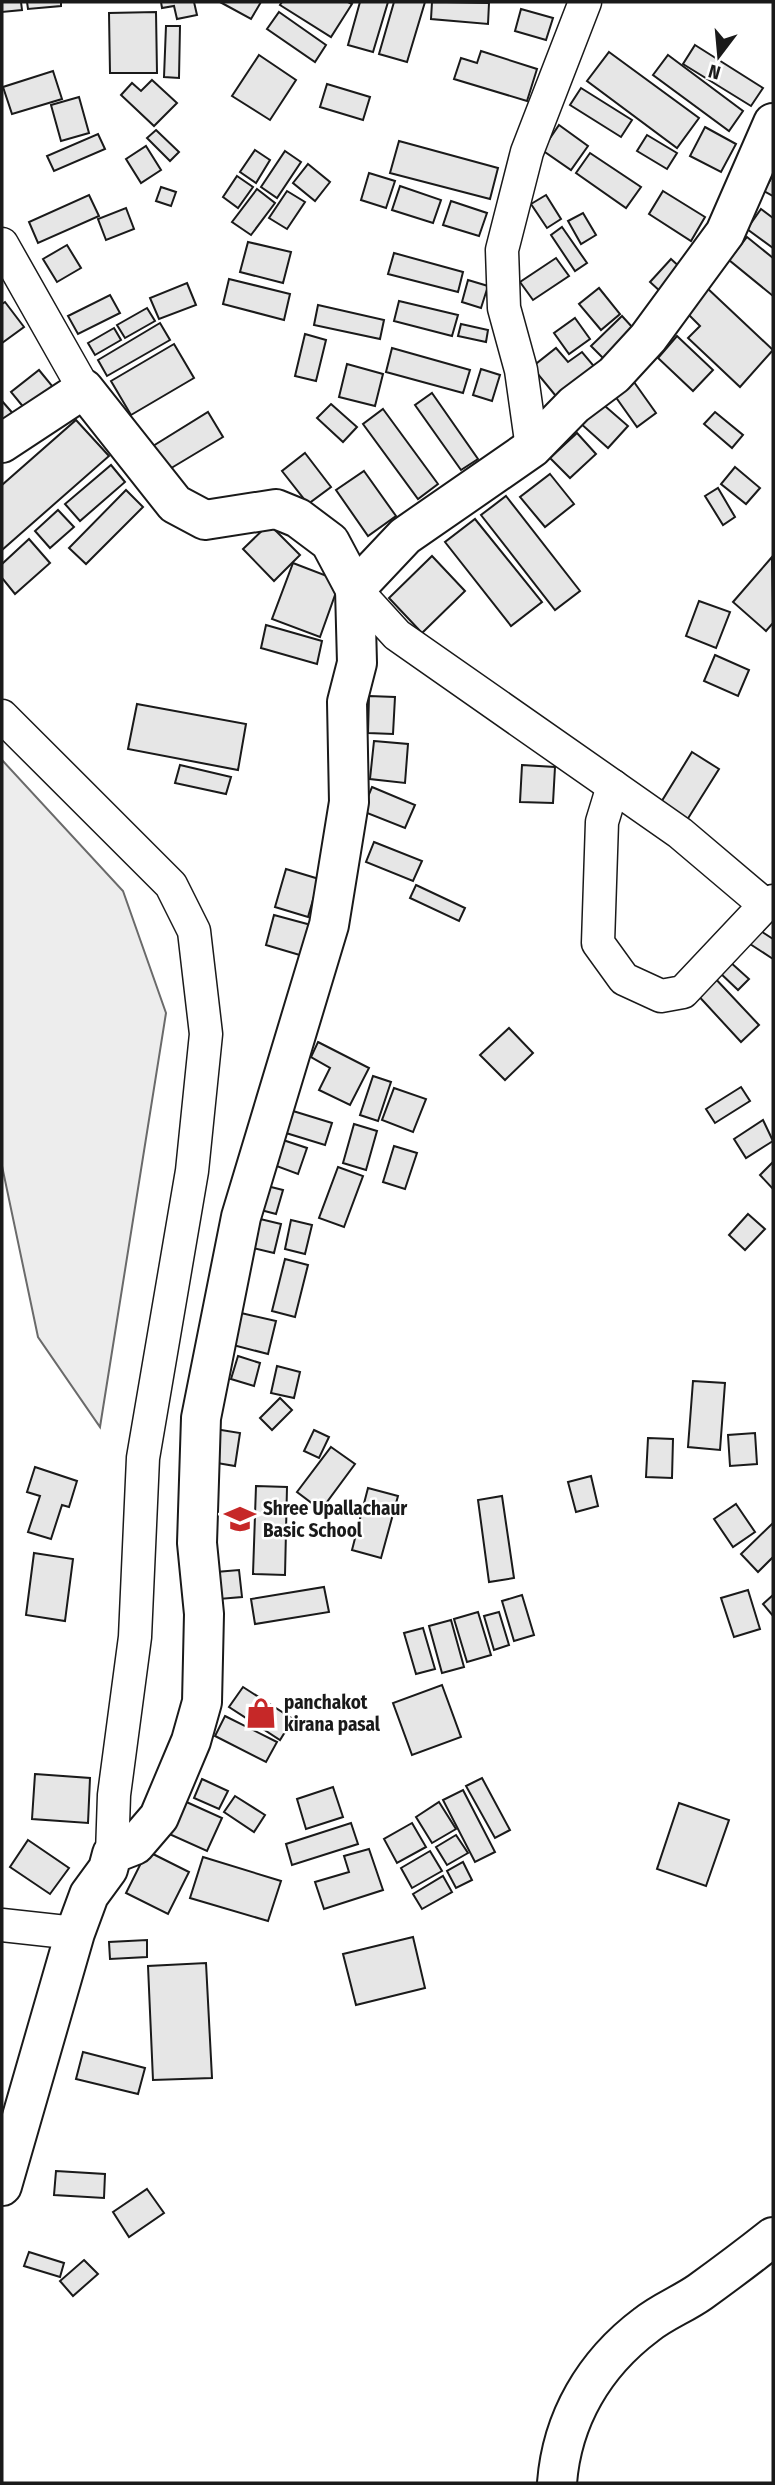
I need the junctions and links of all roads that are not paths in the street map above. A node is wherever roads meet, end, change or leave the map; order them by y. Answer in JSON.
{"nodes":[{"id":1,"x":584,"y":2,"type":"edge"},
{"id":2,"x":773,"y":123,"type":"edge"},
{"id":3,"x":2,"y":244,"type":"edge"},
{"id":4,"x":84,"y":389,"type":"junction"},
{"id":5,"x":2,"y":443,"type":"edge"},
{"id":6,"x":532,"y":448,"type":"junction"},
{"id":7,"x":355,"y":589,"type":"junction"},
{"id":8,"x":2,"y":716,"type":"edge"},
{"id":9,"x":613,"y":786,"type":"junction"},
{"id":10,"x":769,"y":903,"type":"edge"},
{"id":11,"x":111,"y":1854,"type":"junction"},
{"id":12,"x":2,"y":1925,"type":"edge"},
{"id":13,"x":75,"y":1933,"type":"junction"},
{"id":14,"x":2,"y":2186,"type":"edge"},
{"id":15,"x":773,"y":2237,"type":"edge"},
{"id":16,"x":557,"y":2483,"type":"edge"}],
"edges":[{"from":1,"to":6,"type":"street"},
{"from":2,"to":6,"type":"main road"},
{"from":3,"to":4,"type":"street"},
{"from":4,"to":5,"type":"main road"},
{"from":4,"to":7,"type":"main road"},
{"from":6,"to":7,"type":"main road"},
{"from":7,"to":9,"type":"street"},
{"from":7,"to":11,"type":"main road"},
{"from":8,"to":11,"type":"street"},
{"from":9,"to":10,"type":"street"},
{"from":9,"to":10,"type":"street"},
{"from":11,"to":13,"type":"main road"},
{"from":12,"to":13,"type":"street"},
{"from":13,"to":14,"type":"main road"},
{"from":15,"to":16,"type":"main road"}]}
